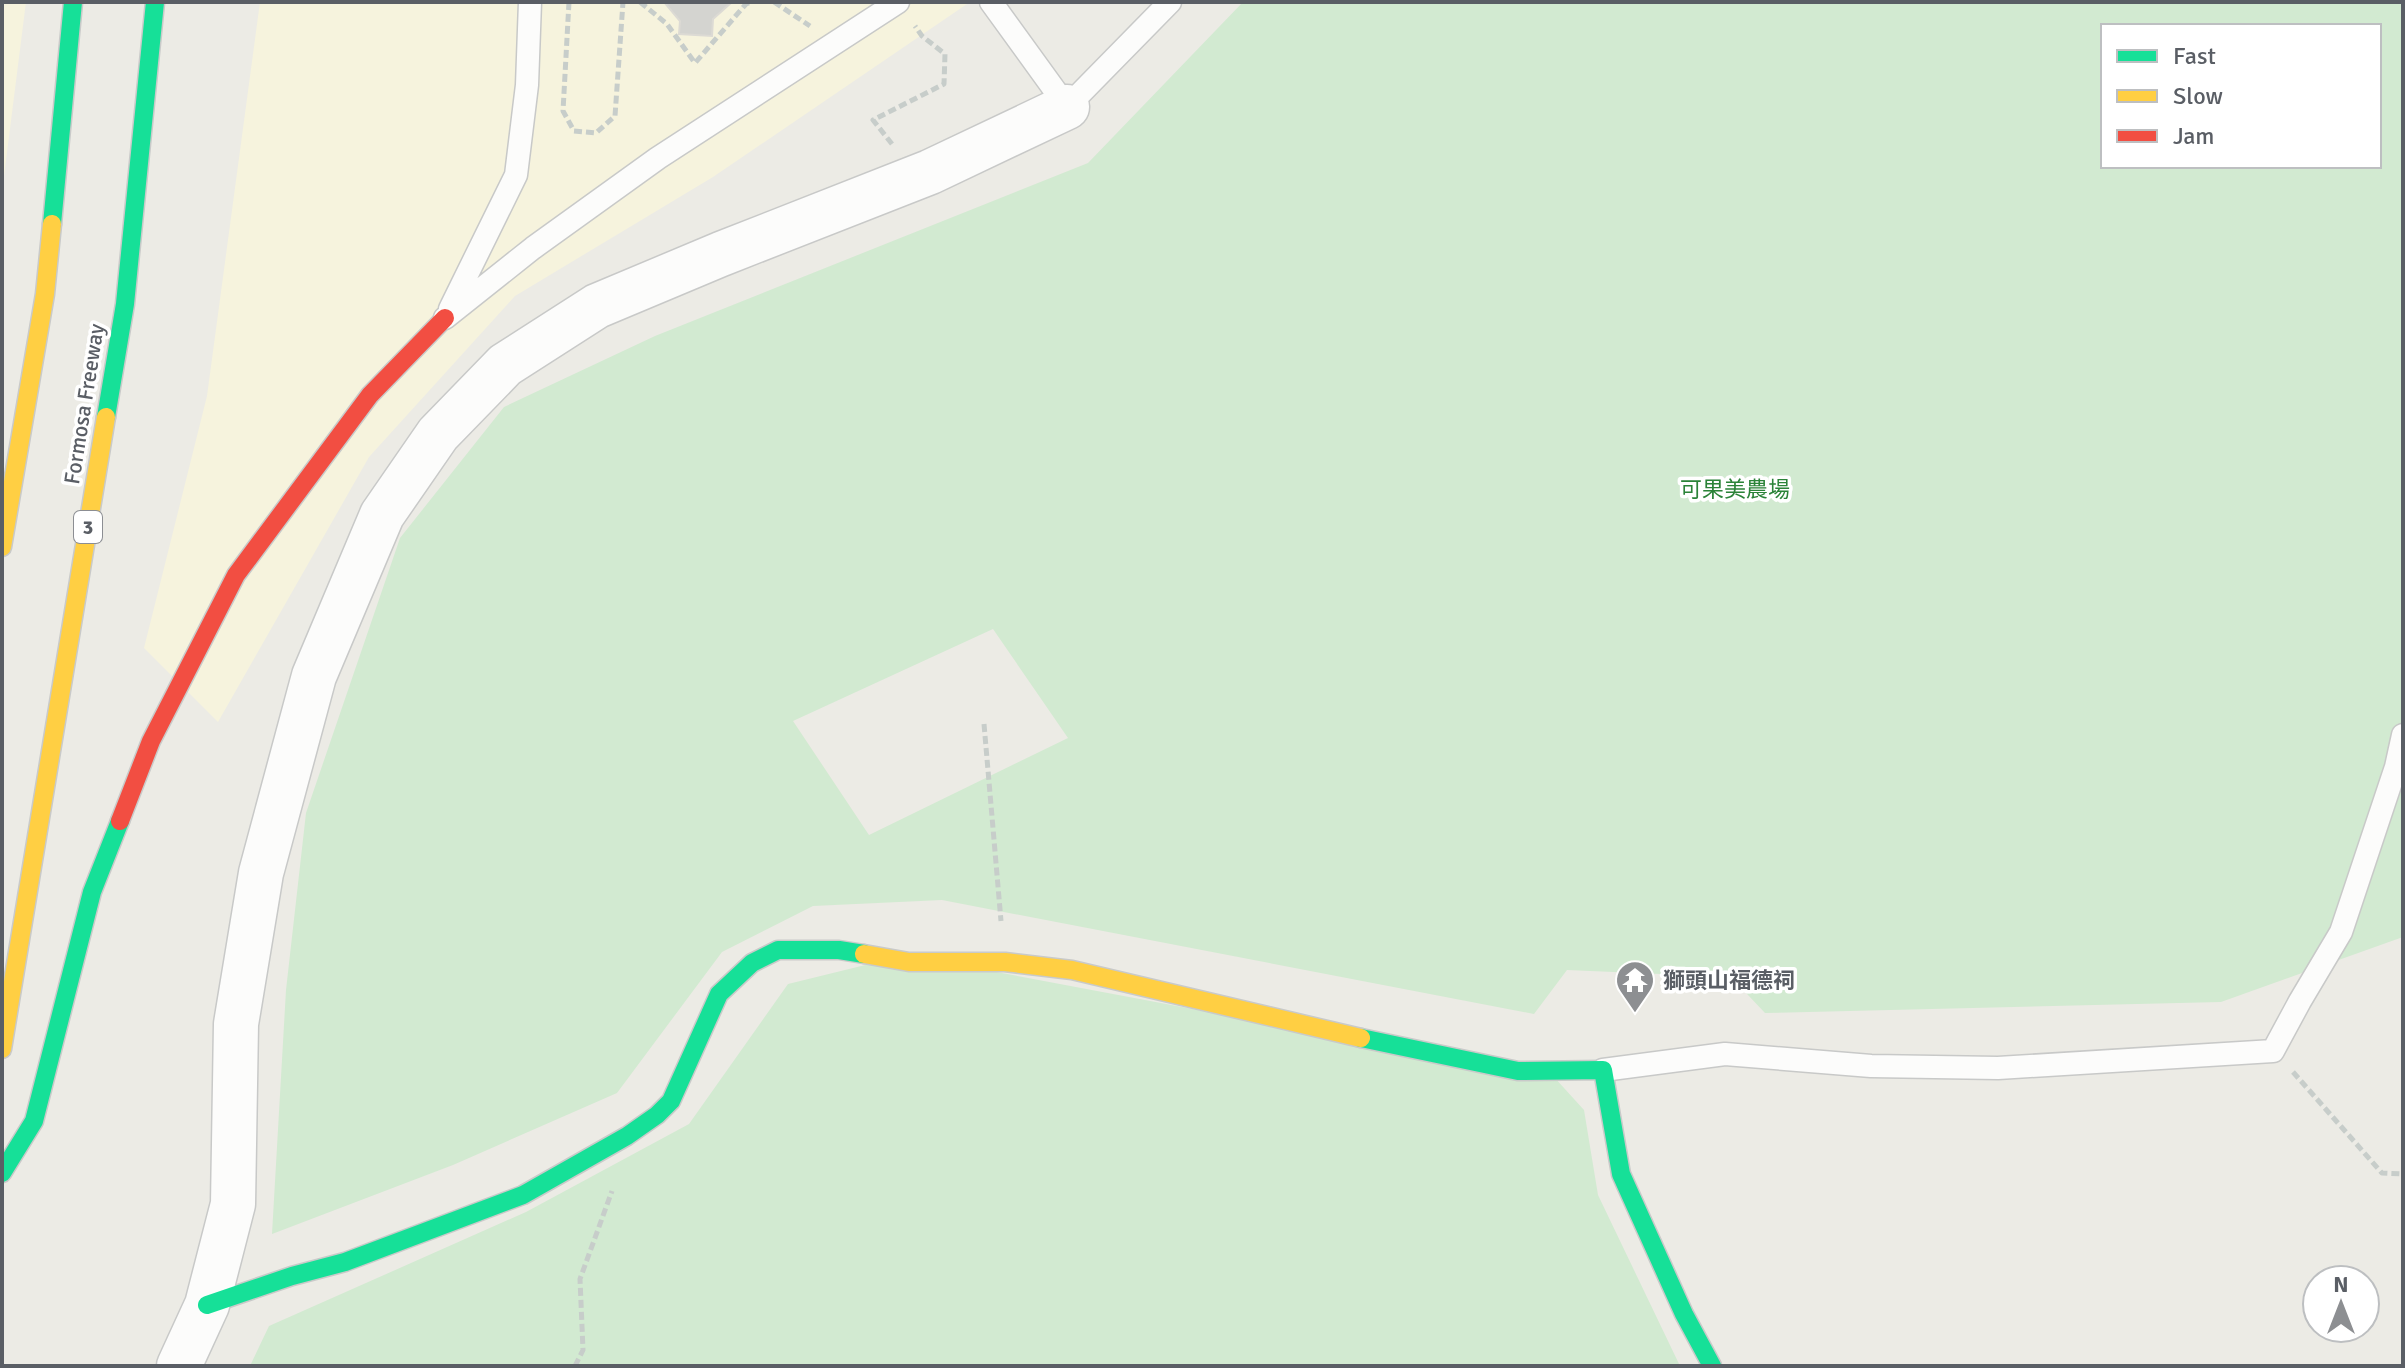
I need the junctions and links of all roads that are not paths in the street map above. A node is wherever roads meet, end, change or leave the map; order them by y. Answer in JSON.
{"nodes":[{"id":1,"x":73,"y":2,"type":"edge"},
{"id":2,"x":155,"y":2,"type":"edge"},
{"id":3,"x":530,"y":2,"type":"edge"},
{"id":4,"x":898,"y":2,"type":"edge"},
{"id":5,"x":991,"y":2,"type":"edge"},
{"id":6,"x":1170,"y":2,"type":"edge"},
{"id":7,"x":1067,"y":107,"type":"junction"},
{"id":8,"x":445,"y":318,"type":"junction"},
{"id":9,"x":2,"y":547,"type":"edge"},
{"id":10,"x":2403,"y":735,"type":"edge"},
{"id":11,"x":2,"y":1049,"type":"edge"},
{"id":12,"x":1603,"y":1070,"type":"junction"},
{"id":13,"x":2,"y":1173,"type":"edge"},
{"id":14,"x":207,"y":1305,"type":"junction"},
{"id":15,"x":179,"y":1366,"type":"edge"},
{"id":16,"x":1712,"y":1366,"type":"edge"}],
"edges":[{"from":1,"to":9,"type":"main road"},
{"from":2,"to":11,"type":"main road","name":"Formosa Freeway","number":"3"},
{"from":3,"to":8,"type":"lane"},
{"from":4,"to":8,"type":"lane"},
{"from":5,"to":7,"type":"lane"},
{"from":6,"to":7,"type":"lane"},
{"from":7,"to":14,"type":"street"},
{"from":8,"to":13,"type":"main road"},
{"from":10,"to":12,"type":"lane"},
{"from":12,"to":14,"type":"main road"},
{"from":12,"to":16,"type":"main road"},
{"from":14,"to":15,"type":"street"}]}
